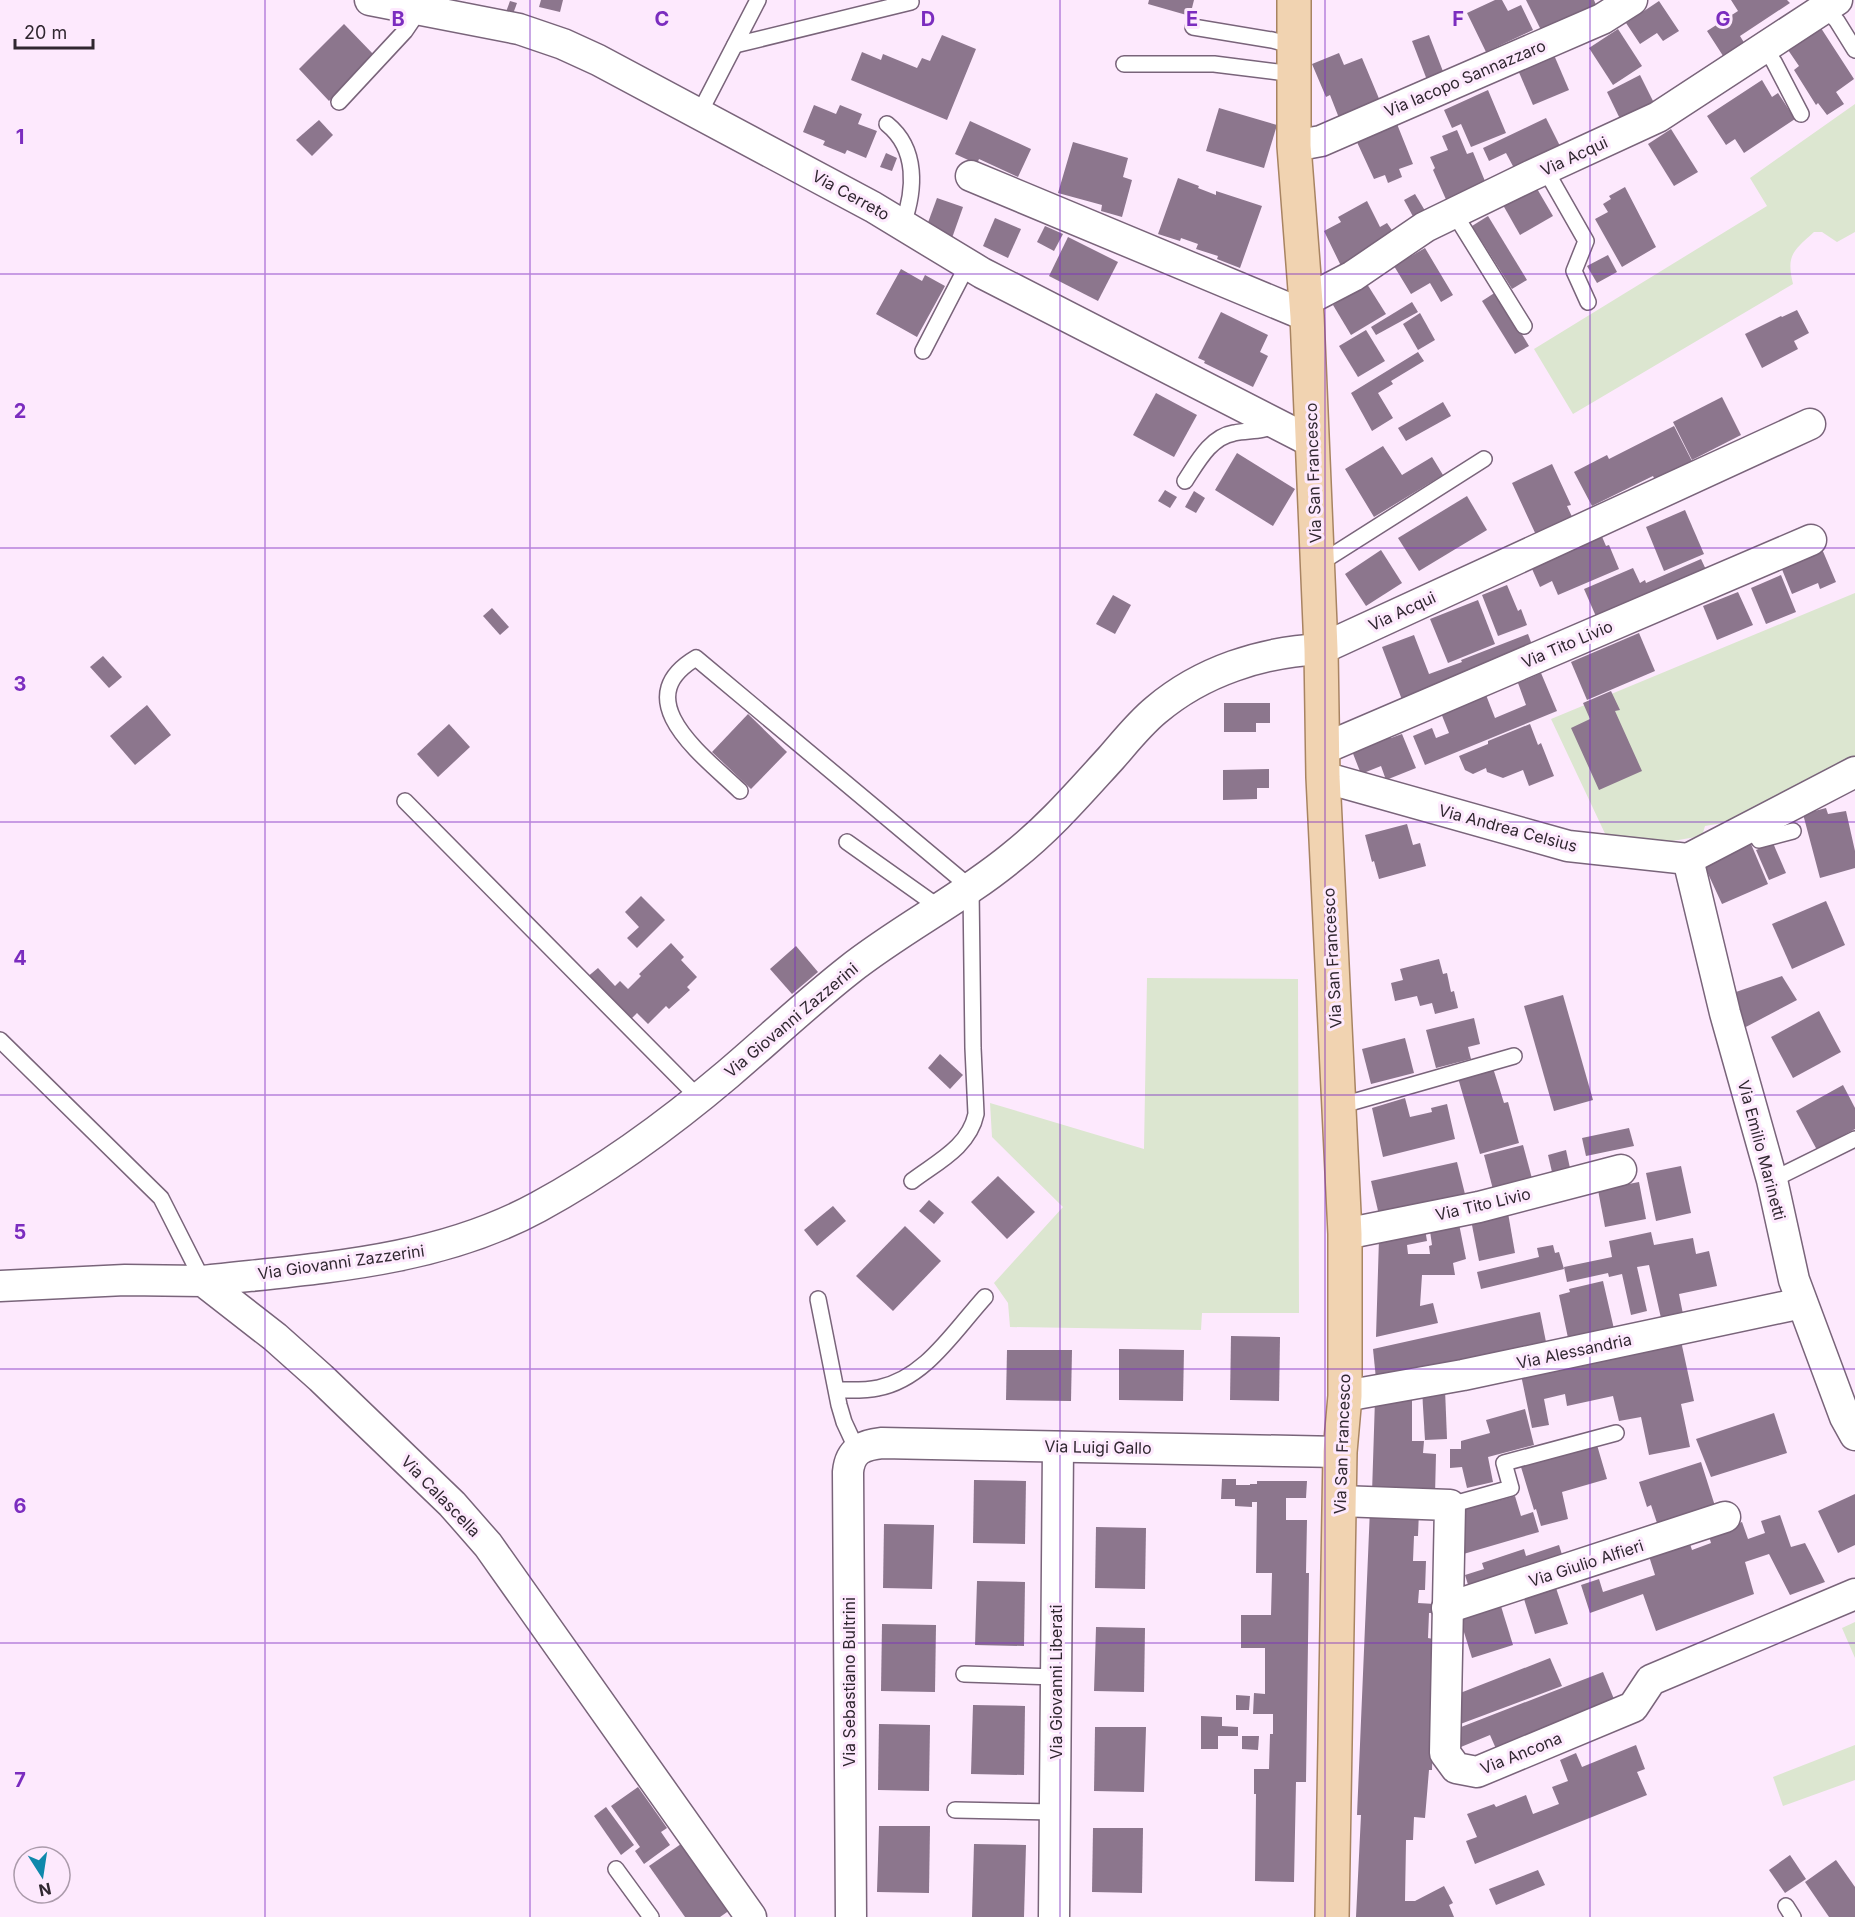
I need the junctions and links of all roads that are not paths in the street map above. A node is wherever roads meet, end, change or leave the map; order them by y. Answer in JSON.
{"nodes":[{"id":1,"x":370,"y":0,"type":"edge"},
{"id":2,"x":758,"y":0,"type":"edge"},
{"id":3,"x":1294,"y":0,"type":"edge"},
{"id":4,"x":1632,"y":0,"type":"edge"},
{"id":5,"x":911,"y":2,"type":"dead end"},
{"id":6,"x":1831,"y":4,"type":"edge"},
{"id":7,"x":420,"y":9,"type":"junction"},
{"id":8,"x":1193,"y":27,"type":"dead end"},
{"id":9,"x":735,"y":45,"type":"junction"},
{"id":10,"x":1764,"y":48,"type":"junction"},
{"id":11,"x":1855,"y":50,"type":"edge"},
{"id":12,"x":1294,"y":60,"type":"junction"},
{"id":13,"x":1124,"y":64,"type":"dead end"},
{"id":14,"x":339,"y":102,"type":"dead end"},
{"id":15,"x":699,"y":114,"type":"junction"},
{"id":16,"x":1801,"y":114,"type":"dead end"},
{"id":17,"x":887,"y":124,"type":"dead end"},
{"id":18,"x":1294,"y":146,"type":"junction"},
{"id":19,"x":1545,"y":169,"type":"junction"},
{"id":20,"x":972,"y":176,"type":"dead end"},
{"id":21,"x":1454,"y":213,"type":"junction"},
{"id":22,"x":903,"y":224,"type":"junction"},
{"id":23,"x":968,"y":264,"type":"junction"},
{"id":24,"x":1588,"y":302,"type":"dead end"},
{"id":25,"x":1306,"y":308,"type":"junction"},
{"id":26,"x":1524,"y":326,"type":"dead end"},
{"id":27,"x":922,"y":351,"type":"dead end"},
{"id":28,"x":1277,"y":423,"type":"junction"},
{"id":29,"x":1810,"y":424,"type":"dead end"},
{"id":30,"x":1312,"y":442,"type":"junction"},
{"id":31,"x":1484,"y":459,"type":"dead end"},
{"id":32,"x":1185,"y":481,"type":"dead end"},
{"id":33,"x":1811,"y":540,"type":"dead end"},
{"id":34,"x":1317,"y":565,"type":"junction"},
{"id":35,"x":1321,"y":649,"type":"junction"},
{"id":36,"x":1323,"y":763,"type":"junction"},
{"id":37,"x":1855,"y":772,"type":"edge"},
{"id":38,"x":740,"y":790,"type":"dead end"},
{"id":39,"x":405,"y":801,"type":"dead end"},
{"id":40,"x":1752,"y":826,"type":"junction"},
{"id":41,"x":1793,"y":831,"type":"dead end"},
{"id":42,"x":847,"y":842,"type":"dead end"},
{"id":43,"x":1688,"y":859,"type":"junction"},
{"id":44,"x":971,"y":888,"type":"junction"},
{"id":45,"x":940,"y":908,"type":"junction"},
{"id":46,"x":0,"y":1040,"type":"edge"},
{"id":47,"x":1514,"y":1056,"type":"dead end"},
{"id":48,"x":699,"y":1098,"type":"junction"},
{"id":49,"x":1339,"y":1106,"type":"junction"},
{"id":50,"x":1855,"y":1139,"type":"edge"},
{"id":51,"x":1621,"y":1170,"type":"dead end"},
{"id":52,"x":1772,"y":1180,"type":"junction"},
{"id":53,"x":912,"y":1181,"type":"dead end"},
{"id":54,"x":1345,"y":1234,"type":"junction"},
{"id":55,"x":203,"y":1281,"type":"junction"},
{"id":56,"x":0,"y":1286,"type":"edge"},
{"id":57,"x":985,"y":1297,"type":"dead end"},
{"id":58,"x":818,"y":1299,"type":"dead end"},
{"id":59,"x":1802,"y":1303,"type":"junction"},
{"id":60,"x":837,"y":1390,"type":"junction"},
{"id":61,"x":1345,"y":1396,"type":"junction"},
{"id":62,"x":1852,"y":1422,"type":"edge"},
{"id":63,"x":1616,"y":1433,"type":"dead end"},
{"id":64,"x":1058,"y":1447,"type":"junction"},
{"id":65,"x":856,"y":1450,"type":"junction"},
{"id":66,"x":1340,"y":1452,"type":"junction"},
{"id":67,"x":1340,"y":1502,"type":"junction"},
{"id":68,"x":1450,"y":1505,"type":"junction"},
{"id":69,"x":1725,"y":1517,"type":"dead end"},
{"id":70,"x":1855,"y":1594,"type":"edge"},
{"id":71,"x":1447,"y":1608,"type":"junction"},
{"id":72,"x":964,"y":1674,"type":"dead end"},
{"id":73,"x":1056,"y":1677,"type":"junction"},
{"id":74,"x":955,"y":1810,"type":"dead end"},
{"id":75,"x":1055,"y":1812,"type":"junction"},
{"id":76,"x":616,"y":1869,"type":"dead end"},
{"id":77,"x":651,"y":1917,"type":"edge"},
{"id":78,"x":751,"y":1917,"type":"edge"},
{"id":79,"x":851,"y":1917,"type":"edge"},
{"id":80,"x":1054,"y":1917,"type":"edge"},
{"id":81,"x":1332,"y":1917,"type":"edge"}],
"edges":[{"from":1,"to":7,"type":"street","name":"Via Cerreto"},
{"from":2,"to":9,"type":"lane"},
{"from":3,"to":12,"type":"main road","name":"Via San Francesco"},
{"from":4,"to":18,"type":"street","name":"Via Iacopo Sannazzaro"},
{"from":5,"to":9,"type":"lane"},
{"from":6,"to":10,"type":"street","name":"Via Acqui"},
{"from":6,"to":11,"type":"lane"},
{"from":7,"to":14,"type":"lane"},
{"from":7,"to":15,"type":"street","name":"Via Cerreto"},
{"from":8,"to":12,"type":"lane"},
{"from":9,"to":15,"type":"lane"},
{"from":10,"to":16,"type":"lane"},
{"from":10,"to":19,"type":"street","name":"Via Acqui"},
{"from":12,"to":13,"type":"lane"},
{"from":12,"to":18,"type":"main road","name":"Via San Francesco"},
{"from":15,"to":22,"type":"street","name":"Via Cerreto"},
{"from":17,"to":22,"type":"lane"},
{"from":18,"to":25,"type":"main road","name":"Via San Francesco"},
{"from":19,"to":21,"type":"street","name":"Via Acqui"},
{"from":19,"to":24,"type":"lane"},
{"from":20,"to":25,"type":"street"},
{"from":21,"to":25,"type":"street","name":"Via Acqui"},
{"from":21,"to":26,"type":"lane"},
{"from":22,"to":23,"type":"street","name":"Via Cerreto"},
{"from":23,"to":27,"type":"lane"},
{"from":23,"to":28,"type":"street","name":"Via Cerreto"},
{"from":25,"to":30,"type":"main road","name":"Via San Francesco"},
{"from":28,"to":30,"type":"street","name":"Via Cerreto"},
{"from":28,"to":32,"type":"lane"},
{"from":29,"to":35,"type":"street","name":"Via Acqui"},
{"from":30,"to":34,"type":"main road","name":"Via San Francesco"},
{"from":31,"to":34,"type":"lane"},
{"from":33,"to":36,"type":"street","name":"Via Tito Livio"},
{"from":34,"to":35,"type":"main road","name":"Via San Francesco"},
{"from":35,"to":36,"type":"main road","name":"Via San Francesco"},
{"from":35,"to":44,"type":"street","name":"Via Giovanni Zazzerini"},
{"from":36,"to":43,"type":"street","name":"Via Andrea Celsius"},
{"from":36,"to":49,"type":"main road","name":"Via San Francesco"},
{"from":37,"to":40,"type":"street"},
{"from":38,"to":44,"type":"lane"},
{"from":39,"to":48,"type":"lane"},
{"from":40,"to":41,"type":"lane"},
{"from":40,"to":43,"type":"street"},
{"from":42,"to":45,"type":"lane"},
{"from":43,"to":52,"type":"street","name":"Via Emilio Marinetti"},
{"from":44,"to":45,"type":"street","name":"Via Giovanni Zazzerini"},
{"from":44,"to":53,"type":"lane"},
{"from":45,"to":48,"type":"street","name":"Via Giovanni Zazzerini"},
{"from":46,"to":55,"type":"lane"},
{"from":47,"to":49,"type":"lane"},
{"from":48,"to":55,"type":"street","name":"Via Giovanni Zazzerini"},
{"from":49,"to":54,"type":"main road","name":"Via San Francesco"},
{"from":50,"to":52,"type":"lane"},
{"from":51,"to":54,"type":"street","name":"Via Tito Livio"},
{"from":52,"to":59,"type":"street","name":"Via Emilio Marinetti"},
{"from":54,"to":61,"type":"main road","name":"Via San Francesco"},
{"from":55,"to":56,"type":"street"},
{"from":55,"to":78,"type":"street","name":"Via Calascella"},
{"from":57,"to":60,"type":"lane"},
{"from":58,"to":60,"type":"lane"},
{"from":59,"to":61,"type":"street","name":"Via Alessandria"},
{"from":59,"to":62,"type":"street","name":"Via Emilio Marinetti"},
{"from":60,"to":65,"type":"lane"},
{"from":61,"to":66,"type":"main road","name":"Via San Francesco"},
{"from":63,"to":68,"type":"lane"},
{"from":64,"to":65,"type":"street","name":"Via Luigi Gallo"},
{"from":64,"to":66,"type":"street","name":"Via Luigi Gallo"},
{"from":64,"to":73,"type":"street","name":"Via Giovanni Liberati"},
{"from":65,"to":79,"type":"street","name":"Via Sebastiano Bultrini"},
{"from":66,"to":67,"type":"main road","name":"Via San Francesco"},
{"from":67,"to":68,"type":"street"},
{"from":67,"to":81,"type":"main road","name":"Via San Francesco"},
{"from":68,"to":71,"type":"street","name":"Via Ancona"},
{"from":69,"to":71,"type":"street","name":"Via Giulio Alfieri"},
{"from":70,"to":71,"type":"street","name":"Via Ancona"},
{"from":72,"to":73,"type":"lane"},
{"from":73,"to":75,"type":"street","name":"Via Giovanni Liberati"},
{"from":74,"to":75,"type":"lane"},
{"from":75,"to":80,"type":"street","name":"Via Giovanni Liberati"},
{"from":76,"to":77,"type":"lane"}]}
